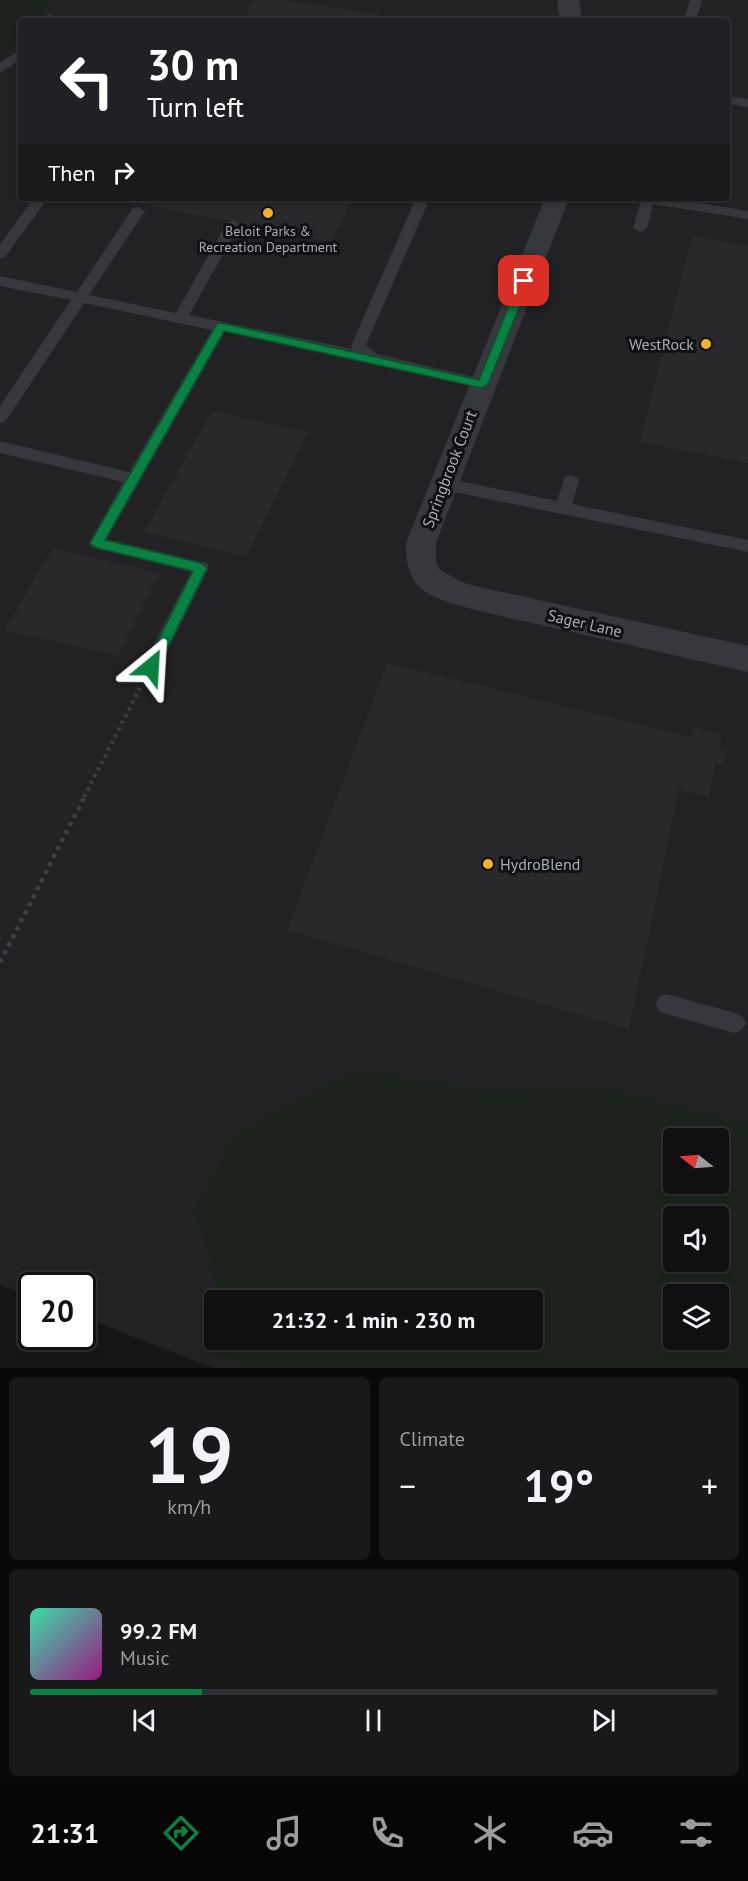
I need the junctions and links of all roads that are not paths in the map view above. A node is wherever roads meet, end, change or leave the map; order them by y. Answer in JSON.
{"nodes":[{"id":1,"x":568,"y":0,"type":"edge"},
{"id":2,"x":696,"y":0,"type":"edge"},
{"id":3,"x":571,"y":18,"type":"edge"},
{"id":4,"x":691,"y":18,"type":"edge"},
{"id":5,"x":18,"y":55,"type":"edge"},
{"id":6,"x":0,"y":69,"type":"edge"},
{"id":7,"x":730,"y":100,"type":"edge"},
{"id":8,"x":748,"y":103,"type":"edge"},
{"id":9,"x":39,"y":201,"type":"edge"},
{"id":10,"x":422,"y":201,"type":"edge"},
{"id":11,"x":556,"y":201,"type":"edge"},
{"id":12,"x":645,"y":201,"type":"edge"},
{"id":13,"x":664,"y":201,"type":"edge"},
{"id":14,"x":138,"y":211,"type":"dead end"},
{"id":15,"x":748,"y":215,"type":"edge"},
{"id":16,"x":233,"y":224,"type":"dead end"},
{"id":17,"x":640,"y":228,"type":"dead end"},
{"id":18,"x":0,"y":254,"type":"edge"},
{"id":19,"x":0,"y":280,"type":"edge"},
{"id":20,"x":81,"y":297,"type":"junction"},
{"id":21,"x":180,"y":318,"type":"junction"},
{"id":22,"x":221,"y":326,"type":"junction"},
{"id":23,"x":372,"y":358,"type":"junction"},
{"id":24,"x":482,"y":384,"type":"junction"},
{"id":25,"x":0,"y":418,"type":"edge"},
{"id":26,"x":0,"y":447,"type":"edge"},
{"id":27,"x":133,"y":479,"type":"junction"},
{"id":28,"x":571,"y":481,"type":"dead end"},
{"id":29,"x":444,"y":484,"type":"junction"},
{"id":30,"x":563,"y":508,"type":"junction"},
{"id":31,"x":748,"y":546,"type":"edge"},
{"id":32,"x":426,"y":576,"type":"joint"},
{"id":33,"x":748,"y":659,"type":"edge"},
{"id":34,"x":151,"y":667,"type":"road end"},
{"id":35,"x":666,"y":1004,"type":"dead end"},
{"id":36,"x":735,"y":1023,"type":"dead end"}],
"edges":[{"from":1,"to":3,"type":"street"},
{"from":2,"to":4,"type":"lane"},
{"from":5,"to":6,"type":"lane"},
{"from":7,"to":8,"type":"lane"},
{"from":9,"to":18,"type":"lane"},
{"from":10,"to":23,"type":"lane"},
{"from":11,"to":24,"type":"street","name":"Springbrook Court"},
{"from":12,"to":17,"type":"lane"},
{"from":13,"to":15,"type":"lane"},
{"from":14,"to":20,"type":"lane"},
{"from":16,"to":21,"type":"lane"},
{"from":19,"to":20,"type":"lane"},
{"from":20,"to":21,"type":"lane"},
{"from":20,"to":25,"type":"lane"},
{"from":21,"to":22,"type":"lane"},
{"from":22,"to":23,"type":"lane"},
{"from":22,"to":27,"type":"lane"},
{"from":23,"to":24,"type":"lane"},
{"from":24,"to":29,"type":"street","name":"Springbrook Court"},
{"from":26,"to":27,"type":"lane"},
{"from":27,"to":34,"type":"lane"},
{"from":28,"to":30,"type":"lane"},
{"from":29,"to":30,"type":"lane"},
{"from":29,"to":32,"type":"street","name":"Springbrook Court"},
{"from":30,"to":31,"type":"lane"},
{"from":32,"to":33,"type":"street","name":"Sager Lane"},
{"from":35,"to":36,"type":"lane"}]}
